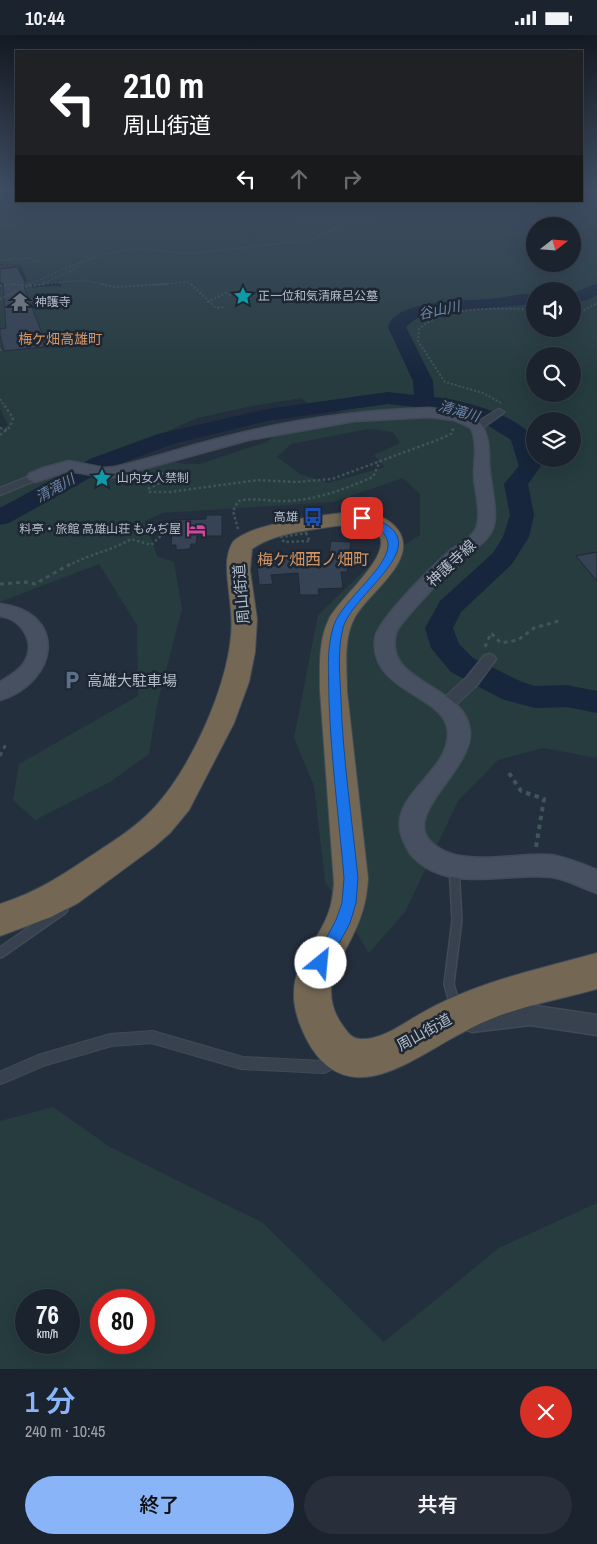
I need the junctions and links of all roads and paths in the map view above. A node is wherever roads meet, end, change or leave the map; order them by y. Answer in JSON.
{"nodes":[{"id":1,"x":113,"y":252,"type":"edge"},
{"id":2,"x":169,"y":252,"type":"edge"},
{"id":3,"x":205,"y":252,"type":"edge"},
{"id":4,"x":0,"y":260,"type":"edge"},
{"id":5,"x":41,"y":261,"type":"dead end"},
{"id":6,"x":80,"y":261,"type":"junction"},
{"id":7,"x":13,"y":265,"type":"dead end"},
{"id":8,"x":0,"y":267,"type":"edge"},
{"id":9,"x":0,"y":286,"type":"edge"},
{"id":10,"x":29,"y":287,"type":"junction"},
{"id":11,"x":16,"y":293,"type":"junction"},
{"id":12,"x":232,"y":296,"type":"dead end"},
{"id":13,"x":0,"y":299,"type":"edge"},
{"id":14,"x":13,"y":299,"type":"dead end"},
{"id":15,"x":207,"y":302,"type":"junction"},
{"id":16,"x":597,"y":303,"type":"edge"},
{"id":17,"x":224,"y":307,"type":"dead end"},
{"id":18,"x":526,"y":309,"type":"edge"},
{"id":19,"x":581,"y":312,"type":"edge"},
{"id":20,"x":1,"y":347,"type":"edge"},
{"id":21,"x":2,"y":352,"type":"dead end"},
{"id":22,"x":0,"y":399,"type":"edge"},
{"id":23,"x":432,"y":412,"type":"junction"},
{"id":24,"x":499,"y":412,"type":"joint"},
{"id":25,"x":479,"y":425,"type":"junction"},
{"id":26,"x":0,"y":428,"type":"edge"},
{"id":27,"x":7,"y":430,"type":"junction"},
{"id":28,"x":0,"y":435,"type":"edge"},
{"id":29,"x":380,"y":460,"type":"junction"},
{"id":30,"x":158,"y":473,"type":"dead end"},
{"id":31,"x":35,"y":477,"type":"joint"},
{"id":32,"x":0,"y":492,"type":"edge"},
{"id":33,"x":164,"y":533,"type":"dead end"},
{"id":34,"x":239,"y":533,"type":"dead end"},
{"id":35,"x":0,"y":584,"type":"edge"},
{"id":36,"x":0,"y":611,"type":"edge"},
{"id":37,"x":562,"y":620,"type":"dead end"},
{"id":38,"x":489,"y":659,"type":"joint"},
{"id":39,"x":8,"y":689,"type":"edge"},
{"id":40,"x":444,"y":707,"type":"junction"},
{"id":41,"x":6,"y":744,"type":"dead end"},
{"id":42,"x":0,"y":756,"type":"edge"},
{"id":43,"x":509,"y":773,"type":"dead end"},
{"id":44,"x":150,"y":833,"type":"junction"},
{"id":45,"x":134,"y":857,"type":"dead end"},
{"id":46,"x":532,"y":865,"type":"junction"},
{"id":47,"x":454,"y":867,"type":"junction"},
{"id":48,"x":597,"y":883,"type":"edge"},
{"id":49,"x":72,"y":903,"type":"dead end"},
{"id":50,"x":0,"y":920,"type":"edge"},
{"id":51,"x":0,"y":953,"type":"edge"},
{"id":52,"x":597,"y":971,"type":"edge"},
{"id":53,"x":459,"y":1014,"type":"junction"},
{"id":54,"x":597,"y":1025,"type":"edge"},
{"id":55,"x":344,"y":1056,"type":"junction"},
{"id":56,"x":0,"y":1078,"type":"edge"}],
"edges":[{"from":1,"to":6,"type":"path"},
{"from":2,"to":3,"type":"path"},
{"from":4,"to":5,"type":"path"},
{"from":6,"to":10,"type":"path"},
{"from":6,"to":10,"type":"path"},
{"from":7,"to":8,"type":"path"},
{"from":9,"to":10,"type":"path"},
{"from":10,"to":11,"type":"path"},
{"from":10,"to":15,"type":"path"},
{"from":11,"to":13,"type":"path"},
{"from":11,"to":14,"type":"path"},
{"from":12,"to":15,"type":"path"},
{"from":15,"to":17,"type":"path"},
{"from":16,"to":19,"type":"path"},
{"from":18,"to":24,"type":"path"},
{"from":20,"to":21,"type":"path"},
{"from":22,"to":27,"type":"path"},
{"from":23,"to":25,"type":"main road"},
{"from":23,"to":29,"type":"path"},
{"from":23,"to":31,"type":"main road"},
{"from":24,"to":25,"type":"street"},
{"from":25,"to":40,"type":"main road","name":"神護寺線"},
{"from":26,"to":27,"type":"path"},
{"from":27,"to":28,"type":"path"},
{"from":29,"to":30,"type":"path"},
{"from":29,"to":34,"type":"path"},
{"from":31,"to":32,"type":"street"},
{"from":33,"to":35,"type":"path"},
{"from":36,"to":39,"type":"main road"},
{"from":37,"to":38,"type":"path"},
{"from":38,"to":40,"type":"street"},
{"from":40,"to":47,"type":"main road","name":"神護寺線"},
{"from":41,"to":42,"type":"path"},
{"from":43,"to":46,"type":"path"},
{"from":44,"to":45,"type":"lane"},
{"from":44,"to":50,"type":"highway","name":"周山街道"},
{"from":44,"to":55,"type":"highway","name":"周山街道"},
{"from":46,"to":47,"type":"main road","name":"神護寺線"},
{"from":46,"to":48,"type":"main road","name":"神護寺線"},
{"from":47,"to":53,"type":"lane"},
{"from":49,"to":51,"type":"lane"},
{"from":52,"to":53,"type":"highway","name":"周山街道"},
{"from":53,"to":54,"type":"street"},
{"from":53,"to":55,"type":"highway","name":"周山街道"},
{"from":55,"to":56,"type":"lane"}]}
